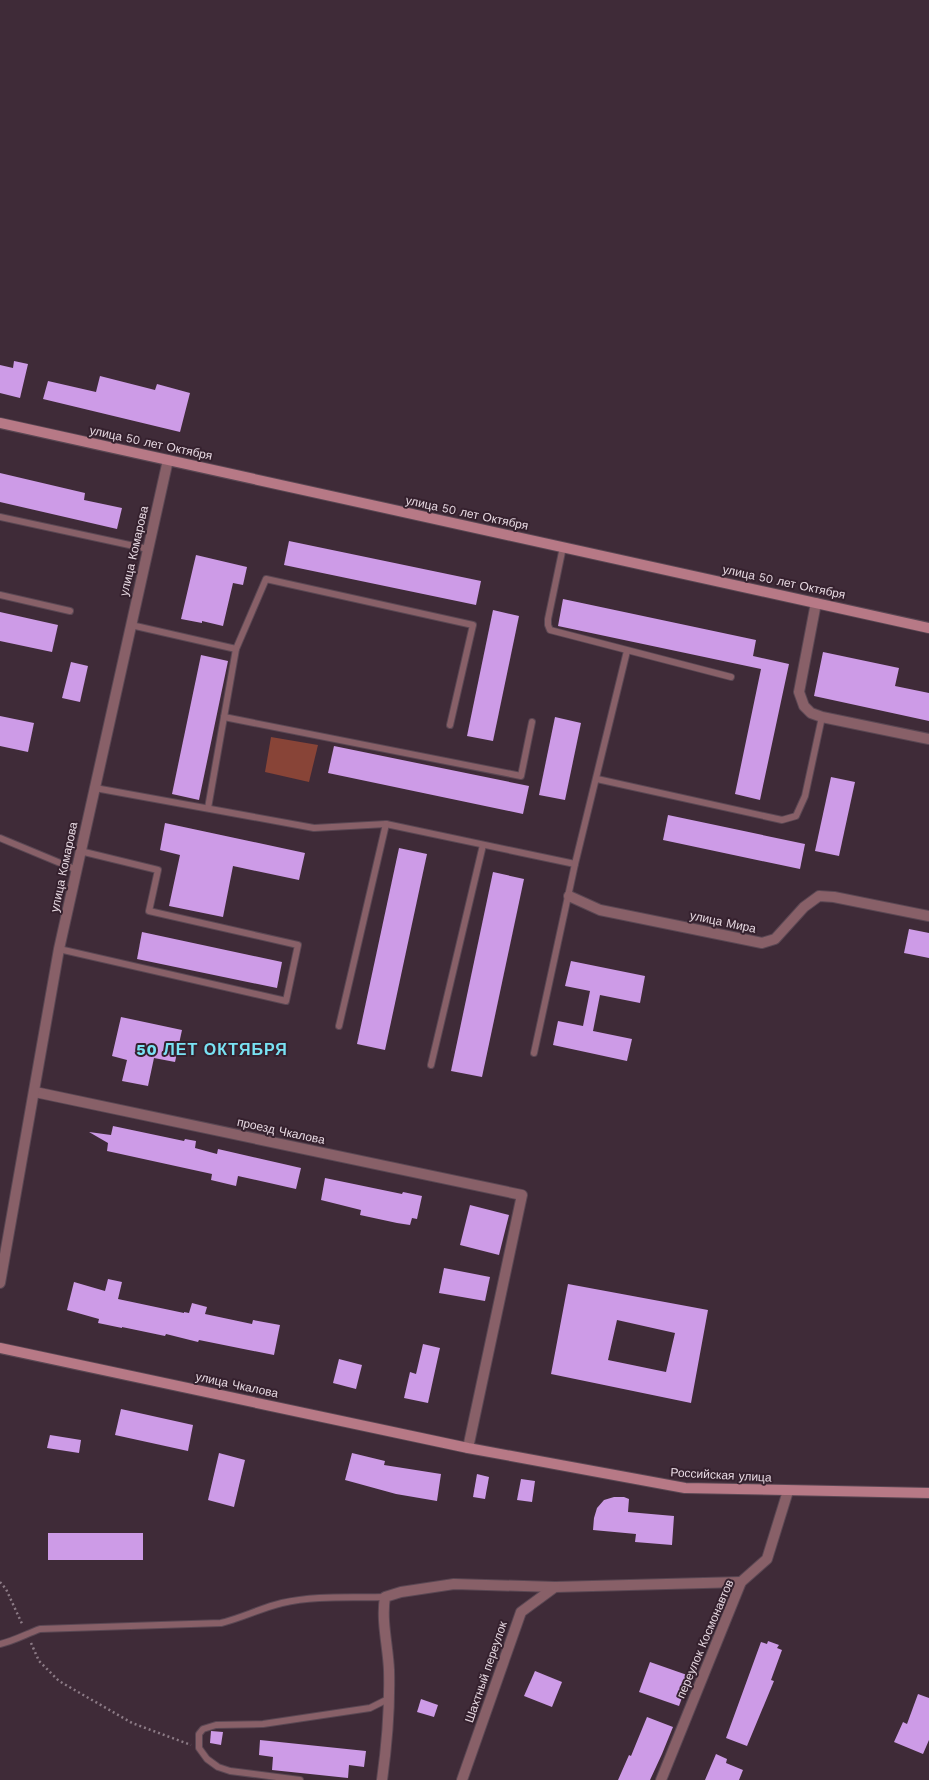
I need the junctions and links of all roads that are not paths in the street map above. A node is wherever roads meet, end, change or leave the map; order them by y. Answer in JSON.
{"nodes":[{"id":1,"x":0,"y":423,"type":"edge"},
{"id":2,"x":168,"y":460,"type":"junction"},
{"id":3,"x":0,"y":517,"type":"edge"},
{"id":4,"x":563,"y":547,"type":"junction"},
{"id":5,"x":148,"y":550,"type":"junction"},
{"id":6,"x":0,"y":595,"type":"edge"},
{"id":7,"x":816,"y":603,"type":"junction"},
{"id":8,"x":70,"y":611,"type":"dead end"},
{"id":9,"x":131,"y":626,"type":"junction"},
{"id":10,"x":929,"y":628,"type":"edge"},
{"id":11,"x":236,"y":649,"type":"junction"},
{"id":12,"x":627,"y":651,"type":"junction"},
{"id":13,"x":731,"y":677,"type":"dead end"},
{"id":14,"x":822,"y":716,"type":"junction"},
{"id":15,"x":224,"y":717,"type":"junction"},
{"id":16,"x":532,"y":722,"type":"dead end"},
{"id":17,"x":450,"y":724,"type":"dead end"},
{"id":18,"x":929,"y":739,"type":"edge"},
{"id":19,"x":597,"y":779,"type":"junction"},
{"id":20,"x":95,"y":788,"type":"junction"},
{"id":21,"x":208,"y":808,"type":"junction"},
{"id":22,"x":386,"y":824,"type":"junction"},
{"id":23,"x":0,"y":838,"type":"edge"},
{"id":24,"x":483,"y":845,"type":"junction"},
{"id":25,"x":80,"y":851,"type":"junction"},
{"id":26,"x":576,"y":864,"type":"junction"},
{"id":27,"x":77,"y":870,"type":"junction"},
{"id":28,"x":569,"y":896,"type":"junction"},
{"id":29,"x":929,"y":916,"type":"edge"},
{"id":30,"x":59,"y":949,"type":"junction"},
{"id":31,"x":339,"y":1026,"type":"dead end"},
{"id":32,"x":534,"y":1053,"type":"dead end"},
{"id":33,"x":431,"y":1065,"type":"dead end"},
{"id":34,"x":34,"y":1092,"type":"junction"},
{"id":35,"x":0,"y":1283,"type":"edge"},
{"id":36,"x":0,"y":1348,"type":"edge"},
{"id":37,"x":468,"y":1448,"type":"junction"},
{"id":38,"x":788,"y":1491,"type":"junction"},
{"id":39,"x":929,"y":1493,"type":"edge"},
{"id":40,"x":741,"y":1582,"type":"junction"},
{"id":41,"x":555,"y":1587,"type":"junction"},
{"id":42,"x":385,"y":1597,"type":"junction"},
{"id":43,"x":0,"y":1644,"type":"edge"},
{"id":44,"x":390,"y":1698,"type":"junction"},
{"id":45,"x":300,"y":1780,"type":"edge"},
{"id":46,"x":382,"y":1780,"type":"edge"},
{"id":47,"x":462,"y":1780,"type":"edge"},
{"id":48,"x":661,"y":1780,"type":"edge"}],
"edges":[{"from":1,"to":2,"type":"street","name":"улица 50 лет Октября"},
{"from":2,"to":4,"type":"street","name":"улица 50 лет Октября"},
{"from":2,"to":5,"type":"street","name":"улица Комарова"},
{"from":3,"to":5,"type":"lane"},
{"from":4,"to":7,"type":"street","name":"улица 50 лет Октября"},
{"from":4,"to":12,"type":"lane"},
{"from":5,"to":9,"type":"street","name":"улица Комарова"},
{"from":6,"to":8,"type":"lane"},
{"from":7,"to":10,"type":"street","name":"улица 50 лет Октября"},
{"from":7,"to":14,"type":"street"},
{"from":9,"to":11,"type":"lane"},
{"from":9,"to":20,"type":"street","name":"улица Комарова"},
{"from":11,"to":15,"type":"lane"},
{"from":11,"to":17,"type":"lane"},
{"from":12,"to":13,"type":"lane"},
{"from":12,"to":19,"type":"lane"},
{"from":14,"to":18,"type":"street"},
{"from":14,"to":19,"type":"lane"},
{"from":15,"to":16,"type":"lane"},
{"from":15,"to":21,"type":"lane"},
{"from":19,"to":26,"type":"lane"},
{"from":20,"to":21,"type":"lane"},
{"from":20,"to":25,"type":"street","name":"улица Комарова"},
{"from":21,"to":22,"type":"lane"},
{"from":22,"to":24,"type":"lane"},
{"from":22,"to":31,"type":"lane"},
{"from":23,"to":27,"type":"lane"},
{"from":24,"to":26,"type":"lane"},
{"from":24,"to":33,"type":"lane"},
{"from":25,"to":27,"type":"street","name":"улица Комарова"},
{"from":25,"to":30,"type":"lane"},
{"from":26,"to":28,"type":"lane"},
{"from":27,"to":30,"type":"street","name":"улица Комарова"},
{"from":28,"to":29,"type":"street","name":"улица Мира"},
{"from":28,"to":32,"type":"lane"},
{"from":30,"to":34,"type":"street","name":"улица Комарова"},
{"from":34,"to":35,"type":"street","name":"улица Комарова"},
{"from":34,"to":37,"type":"street","name":"проезд Чкалова"},
{"from":36,"to":37,"type":"street","name":"улица Чкалова"},
{"from":37,"to":38,"type":"street","name":"Российская улица"},
{"from":38,"to":39,"type":"street","name":"Российская улица"},
{"from":38,"to":40,"type":"street","name":"переулок Космонавтов"},
{"from":40,"to":41,"type":"street"},
{"from":40,"to":48,"type":"street","name":"переулок Космонавтов"},
{"from":41,"to":42,"type":"street"},
{"from":41,"to":47,"type":"street","name":"Шахтный переулок"},
{"from":42,"to":43,"type":"lane"},
{"from":42,"to":44,"type":"street"},
{"from":44,"to":45,"type":"lane"},
{"from":44,"to":46,"type":"street"}]}
